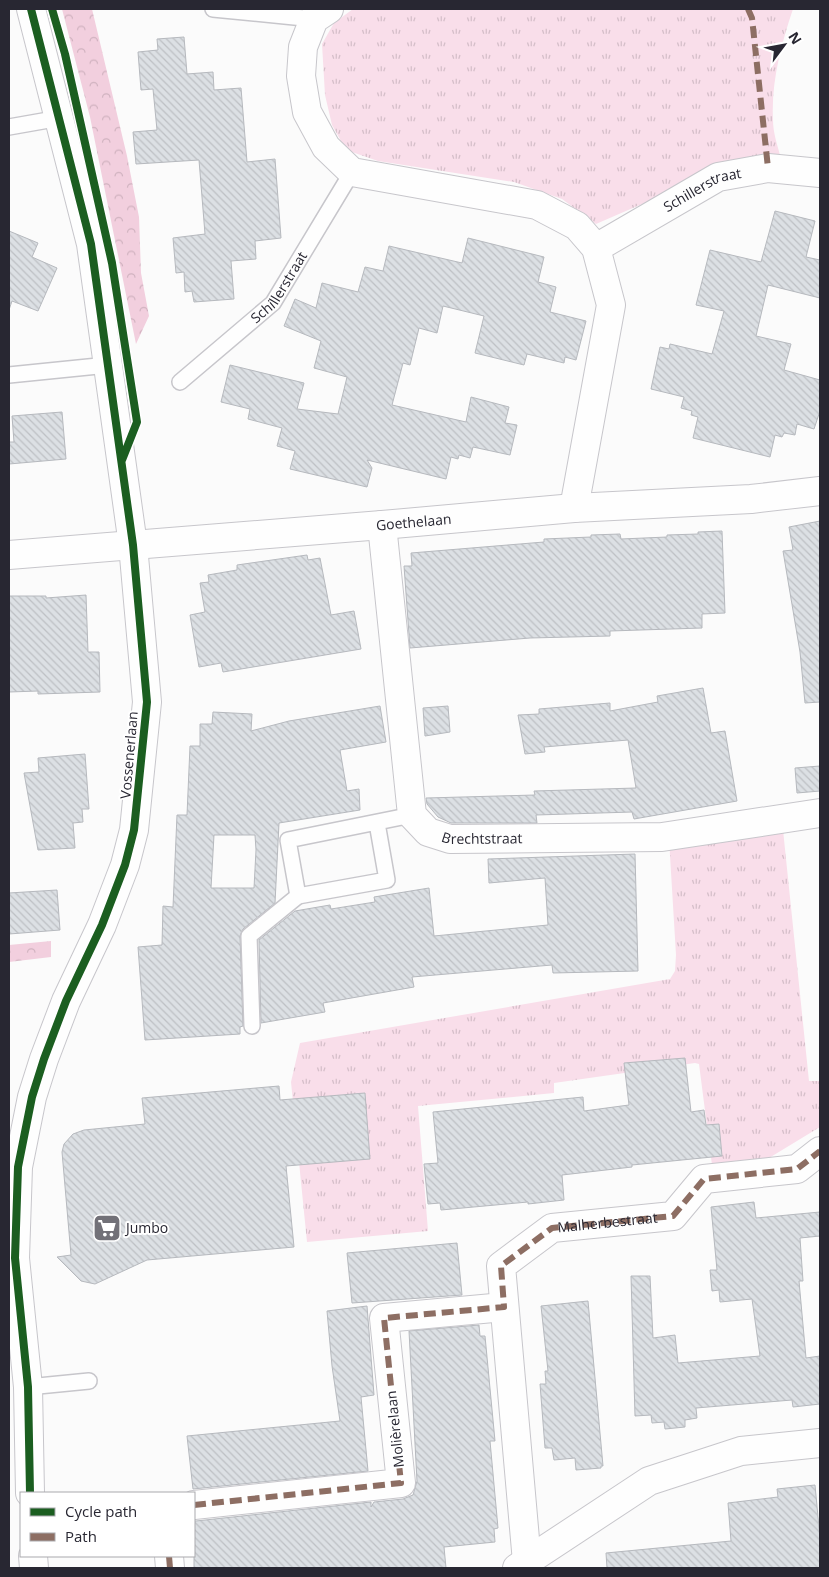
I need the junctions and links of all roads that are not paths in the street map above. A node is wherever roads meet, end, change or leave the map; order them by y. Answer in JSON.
{"nodes":[{"id":1,"x":31,"y":9,"type":"edge"},
{"id":2,"x":213,"y":9,"type":"edge"},
{"id":3,"x":321,"y":14,"type":"edge"},
{"id":4,"x":60,"y":118,"type":"junction"},
{"id":5,"x":9,"y":127,"type":"edge"},
{"id":6,"x":352,"y":172,"type":"junction"},
{"id":7,"x":820,"y":173,"type":"edge"},
{"id":8,"x":596,"y":248,"type":"junction"},
{"id":9,"x":9,"y":364,"type":"edge"},
{"id":10,"x":108,"y":365,"type":"junction"},
{"id":11,"x":30,"y":373,"type":"junction"},
{"id":12,"x":9,"y":375,"type":"edge"},
{"id":13,"x":180,"y":382,"type":"dead end"},
{"id":14,"x":820,"y":491,"type":"edge"},
{"id":15,"x":574,"y":508,"type":"junction"},
{"id":16,"x":382,"y":525,"type":"junction"},
{"id":17,"x":133,"y":545,"type":"junction"},
{"id":18,"x":9,"y":555,"type":"edge"},
{"id":19,"x":820,"y":813,"type":"edge"},
{"id":20,"x":412,"y":815,"type":"junction"},
{"id":21,"x":376,"y":823,"type":"junction"},
{"id":22,"x":298,"y":896,"type":"junction"},
{"id":23,"x":252,"y":1026,"type":"dead end"},
{"id":24,"x":820,"y":1151,"type":"edge"},
{"id":25,"x":12,"y":1258,"type":"edge"},
{"id":26,"x":504,"y":1307,"type":"junction"},
{"id":27,"x":89,"y":1381,"type":"dead end"},
{"id":28,"x":28,"y":1387,"type":"junction"},
{"id":29,"x":820,"y":1443,"type":"edge"},
{"id":30,"x":30,"y":1492,"type":"edge"},
{"id":31,"x":195,"y":1505,"type":"edge"},
{"id":32,"x":522,"y":1565,"type":"edge"}],
"edges":[{"from":1,"to":4,"type":"street","name":"Vossenerlaan"},
{"from":2,"to":3,"type":"lane"},
{"from":3,"to":6,"type":"street"},
{"from":4,"to":5,"type":"lane"},
{"from":4,"to":10,"type":"street","name":"Vossenerlaan"},
{"from":6,"to":8,"type":"street"},
{"from":6,"to":13,"type":"lane","name":"Schillerstraat"},
{"from":7,"to":8,"type":"street","name":"Schillerstraat"},
{"from":8,"to":15,"type":"street"},
{"from":9,"to":11,"type":"lane"},
{"from":10,"to":11,"type":"lane"},
{"from":10,"to":17,"type":"street","name":"Vossenerlaan"},
{"from":11,"to":12,"type":"lane"},
{"from":14,"to":15,"type":"street","name":"Goethelaan"},
{"from":15,"to":16,"type":"street","name":"Goethelaan"},
{"from":16,"to":17,"type":"street","name":"Goethelaan"},
{"from":16,"to":20,"type":"street"},
{"from":17,"to":18,"type":"street","name":"Goethelaan"},
{"from":17,"to":25,"type":"street","name":"Vossenerlaan"},
{"from":19,"to":20,"type":"street","name":"Brechtstraat"},
{"from":20,"to":21,"type":"lane"},
{"from":21,"to":22,"type":"lane"},
{"from":21,"to":22,"type":"lane"},
{"from":22,"to":23,"type":"lane"},
{"from":24,"to":26,"type":"street","name":"Malherbestraat"},
{"from":25,"to":28,"type":"street","name":"Vossenerlaan"},
{"from":26,"to":31,"type":"street","name":"Molièrelaan"},
{"from":26,"to":32,"type":"street","name":"Malherbestraat"},
{"from":27,"to":28,"type":"lane"},
{"from":28,"to":30,"type":"street","name":"Vossenerlaan"},
{"from":29,"to":32,"type":"street"}]}
